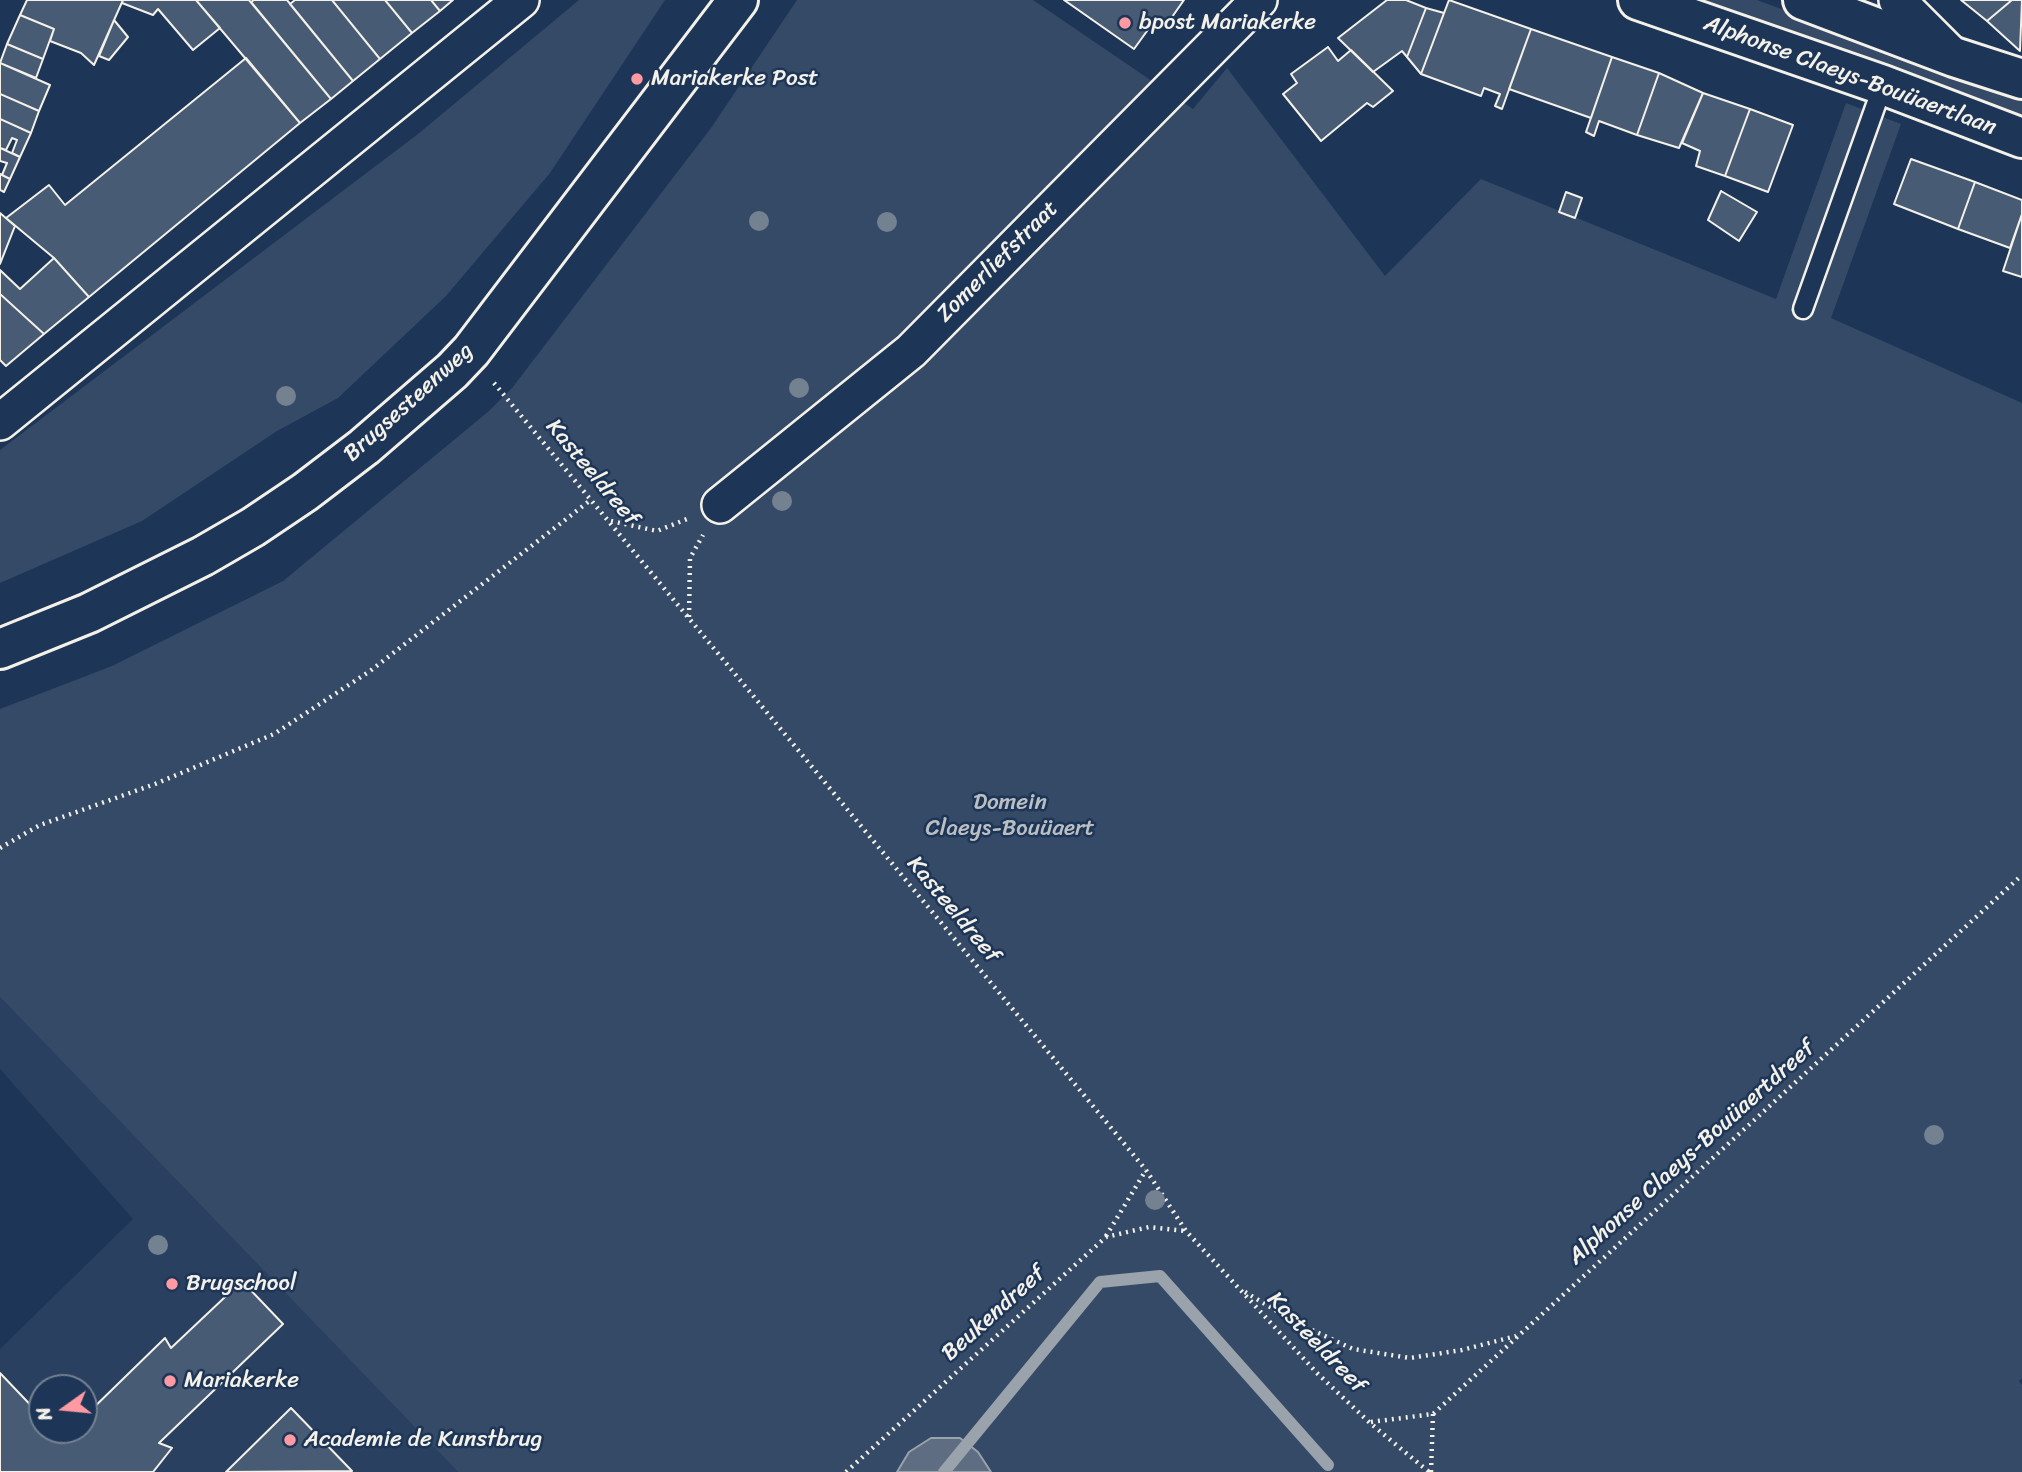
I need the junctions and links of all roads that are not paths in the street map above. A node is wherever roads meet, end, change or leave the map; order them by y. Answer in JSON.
{"nodes":[{"id":1,"x":521,"y":0,"type":"edge"},
{"id":2,"x":738,"y":0,"type":"edge"},
{"id":3,"x":1259,"y":0,"type":"edge"},
{"id":4,"x":1638,"y":0,"type":"edge"},
{"id":5,"x":1802,"y":0,"type":"edge"},
{"id":6,"x":1897,"y":0,"type":"edge"},
{"id":7,"x":1954,"y":57,"type":"junction"},
{"id":8,"x":2022,"y":79,"type":"edge"},
{"id":9,"x":1883,"y":85,"type":"junction"},
{"id":10,"x":2022,"y":138,"type":"edge"},
{"id":11,"x":1803,"y":309,"type":"dead end"},
{"id":12,"x":0,"y":422,"type":"edge"},
{"id":13,"x":720,"y":505,"type":"road end"},
{"id":14,"x":0,"y":649,"type":"edge"}],
"edges":[{"from":1,"to":12,"type":"street"},
{"from":2,"to":14,"type":"street","name":"Brugsesteenweg"},
{"from":3,"to":13,"type":"street","name":"Zomerliefstraat"},
{"from":4,"to":9,"type":"street","name":"Alphonse Claeys-Bouüaertlaan"},
{"from":5,"to":7,"type":"street"},
{"from":6,"to":7,"type":"street"},
{"from":7,"to":8,"type":"street"},
{"from":9,"to":10,"type":"street","name":"Alphonse Claeys-Bouüaertlaan"},
{"from":9,"to":11,"type":"lane"}]}
